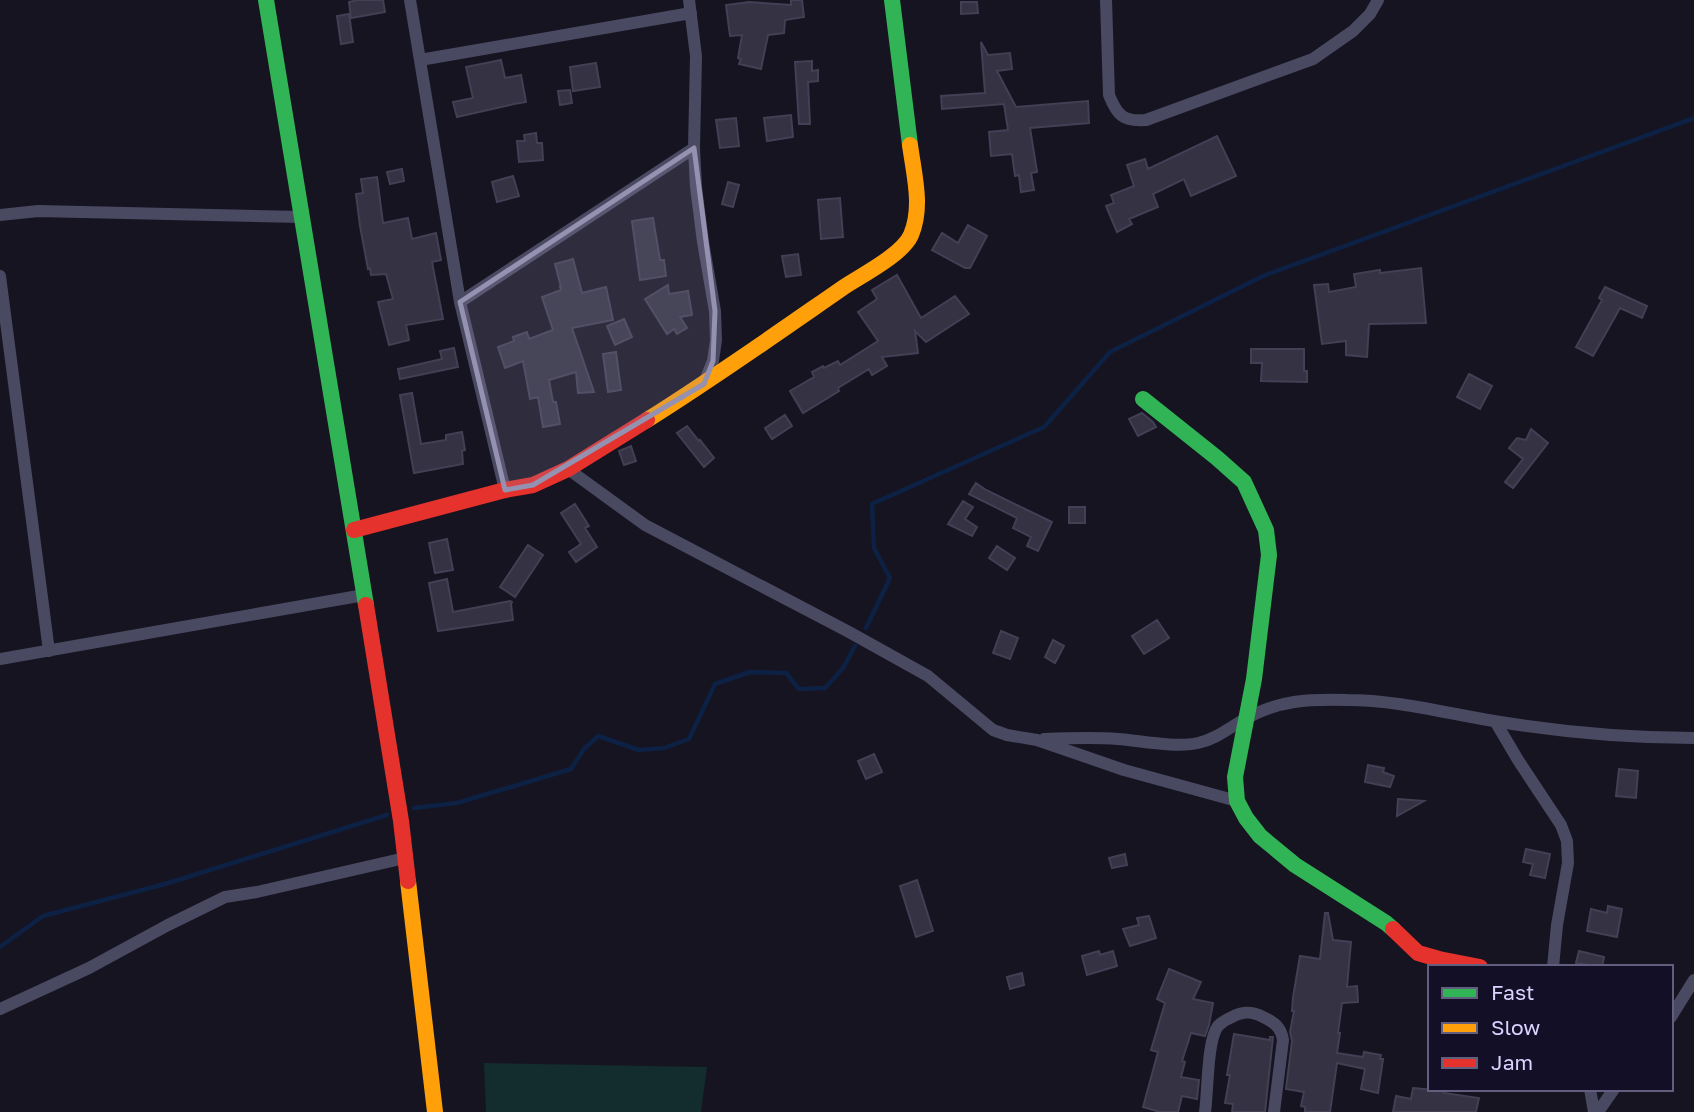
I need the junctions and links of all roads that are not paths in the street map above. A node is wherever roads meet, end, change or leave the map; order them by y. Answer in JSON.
{"nodes":[{"id":1,"x":266,"y":0,"type":"edge"},
{"id":2,"x":410,"y":0,"type":"edge"},
{"id":3,"x":892,"y":0,"type":"edge"},
{"id":4,"x":1106,"y":0,"type":"edge"},
{"id":5,"x":1378,"y":0,"type":"edge"},
{"id":6,"x":690,"y":7,"type":"edge"},
{"id":7,"x":420,"y":60,"type":"junction"},
{"id":8,"x":694,"y":148,"type":"junction"},
{"id":9,"x":0,"y":215,"type":"edge"},
{"id":10,"x":303,"y":217,"type":"junction"},
{"id":11,"x":0,"y":276,"type":"edge"},
{"id":12,"x":460,"y":302,"type":"junction"},
{"id":13,"x":704,"y":384,"type":"junction"},
{"id":14,"x":1143,"y":399,"type":"dead end"},
{"id":15,"x":568,"y":469,"type":"junction"},
{"id":16,"x":505,"y":490,"type":"junction"},
{"id":17,"x":354,"y":530,"type":"junction"},
{"id":18,"x":364,"y":595,"type":"junction"},
{"id":19,"x":48,"y":651,"type":"junction"},
{"id":20,"x":0,"y":659,"type":"edge"},
{"id":21,"x":1245,"y":719,"type":"junction"},
{"id":22,"x":1495,"y":721,"type":"junction"},
{"id":23,"x":1693,"y":738,"type":"edge"},
{"id":24,"x":1037,"y":740,"type":"junction"},
{"id":25,"x":1237,"y":801,"type":"junction"},
{"id":26,"x":405,"y":858,"type":"junction"},
{"id":27,"x":1470,"y":965,"type":"edge"},
{"id":28,"x":1553,"y":965,"type":"edge"},
{"id":29,"x":1694,"y":980,"type":"edge"},
{"id":30,"x":0,"y":1009,"type":"edge"},
{"id":31,"x":1673,"y":1014,"type":"edge"},
{"id":32,"x":1591,"y":1091,"type":"edge"},
{"id":33,"x":1612,"y":1091,"type":"edge"},
{"id":34,"x":435,"y":1112,"type":"edge"},
{"id":35,"x":1205,"y":1112,"type":"edge"},
{"id":36,"x":1274,"y":1112,"type":"edge"},
{"id":37,"x":1596,"y":1112,"type":"edge"}],
"edges":[{"from":1,"to":10,"type":"street"},
{"from":2,"to":7,"type":"street"},
{"from":3,"to":13,"type":"street"},
{"from":4,"to":5,"type":"street"},
{"from":6,"to":7,"type":"street"},
{"from":6,"to":8,"type":"street"},
{"from":7,"to":12,"type":"street"},
{"from":8,"to":12,"type":"street"},
{"from":8,"to":13,"type":"street"},
{"from":9,"to":10,"type":"street"},
{"from":10,"to":17,"type":"street"},
{"from":11,"to":19,"type":"street"},
{"from":12,"to":16,"type":"street"},
{"from":13,"to":15,"type":"street"},
{"from":14,"to":21,"type":"street"},
{"from":15,"to":16,"type":"street"},
{"from":15,"to":24,"type":"street"},
{"from":16,"to":17,"type":"street"},
{"from":17,"to":18,"type":"street"},
{"from":18,"to":19,"type":"street"},
{"from":18,"to":26,"type":"street"},
{"from":19,"to":20,"type":"street"},
{"from":21,"to":22,"type":"street"},
{"from":21,"to":24,"type":"street"},
{"from":21,"to":25,"type":"street"},
{"from":22,"to":23,"type":"street"},
{"from":22,"to":28,"type":"street"},
{"from":24,"to":25,"type":"street"},
{"from":25,"to":27,"type":"street"},
{"from":26,"to":30,"type":"street"},
{"from":26,"to":34,"type":"street"},
{"from":29,"to":31,"type":"street"},
{"from":32,"to":37,"type":"street"},
{"from":33,"to":37,"type":"street"},
{"from":35,"to":36,"type":"street"}]}
